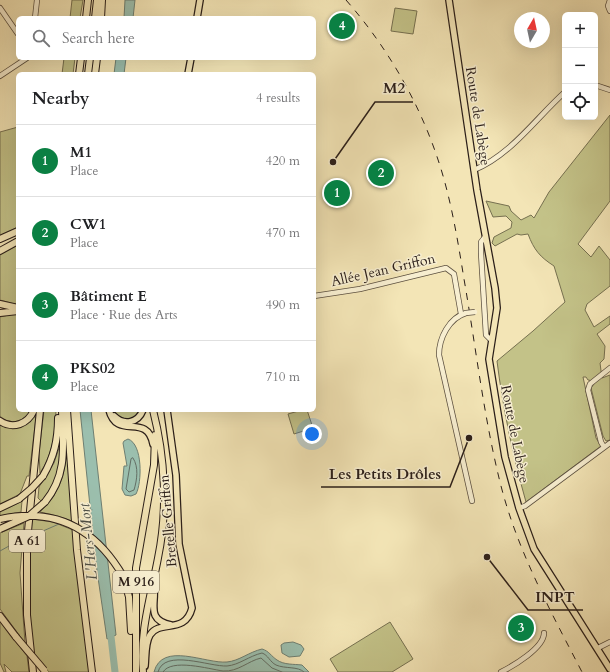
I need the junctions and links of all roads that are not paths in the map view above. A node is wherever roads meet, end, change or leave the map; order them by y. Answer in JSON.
{"nodes":[{"id":1,"x":37,"y":0,"type":"edge"},
{"id":2,"x":88,"y":0,"type":"edge"},
{"id":3,"x":97,"y":0,"type":"edge"},
{"id":4,"x":102,"y":0,"type":"edge"},
{"id":5,"x":448,"y":0,"type":"edge"},
{"id":6,"x":610,"y":0,"type":"edge"},
{"id":7,"x":199,"y":1,"type":"edge"},
{"id":8,"x":0,"y":8,"type":"edge"},
{"id":9,"x":610,"y":11,"type":"edge"},
{"id":10,"x":35,"y":16,"type":"edge"},
{"id":11,"x":86,"y":16,"type":"edge"},
{"id":12,"x":94,"y":16,"type":"edge"},
{"id":13,"x":101,"y":16,"type":"edge"},
{"id":14,"x":197,"y":16,"type":"edge"},
{"id":15,"x":16,"y":31,"type":"edge"},
{"id":16,"x":24,"y":60,"type":"edge"},
{"id":17,"x":81,"y":60,"type":"edge"},
{"id":18,"x":90,"y":60,"type":"edge"},
{"id":19,"x":97,"y":60,"type":"edge"},
{"id":20,"x":191,"y":60,"type":"edge"},
{"id":21,"x":79,"y":72,"type":"edge"},
{"id":22,"x":88,"y":72,"type":"edge"},
{"id":23,"x":95,"y":72,"type":"edge"},
{"id":24,"x":188,"y":72,"type":"edge"},
{"id":25,"x":0,"y":76,"type":"edge"},
{"id":26,"x":598,"y":86,"type":"edge"},
{"id":27,"x":610,"y":90,"type":"edge"},
{"id":28,"x":562,"y":95,"type":"edge"},
{"id":29,"x":474,"y":170,"type":"junction"},
{"id":30,"x":16,"y":232,"type":"edge"},
{"id":31,"x":485,"y":236,"type":"junction"},
{"id":32,"x":0,"y":239,"type":"edge"},
{"id":33,"x":16,"y":242,"type":"edge"},
{"id":34,"x":0,"y":251,"type":"edge"},
{"id":35,"x":491,"y":261,"type":"junction"},
{"id":36,"x":482,"y":267,"type":"junction"},
{"id":37,"x":316,"y":296,"type":"edge"},
{"id":38,"x":0,"y":304,"type":"edge"},
{"id":39,"x":16,"y":308,"type":"edge"},
{"id":40,"x":16,"y":309,"type":"edge"},
{"id":41,"x":484,"y":311,"type":"junction"},
{"id":42,"x":0,"y":313,"type":"edge"},
{"id":43,"x":460,"y":314,"type":"junction"},
{"id":44,"x":491,"y":340,"type":"junction"},
{"id":45,"x":610,"y":368,"type":"edge"},
{"id":46,"x":33,"y":412,"type":"edge"},
{"id":47,"x":40,"y":412,"type":"edge"},
{"id":48,"x":58,"y":412,"type":"edge"},
{"id":49,"x":62,"y":412,"type":"edge"},
{"id":50,"x":67,"y":412,"type":"edge"},
{"id":51,"x":111,"y":412,"type":"edge"},
{"id":52,"x":112,"y":412,"type":"edge"},
{"id":53,"x":142,"y":412,"type":"edge"},
{"id":54,"x":150,"y":412,"type":"edge"},
{"id":55,"x":153,"y":412,"type":"edge"},
{"id":56,"x":167,"y":412,"type":"edge"},
{"id":57,"x":0,"y":421,"type":"edge"},
{"id":58,"x":610,"y":443,"type":"edge"},
{"id":59,"x":604,"y":447,"type":"junction"},
{"id":60,"x":154,"y":450,"type":"junction"},
{"id":61,"x":472,"y":501,"type":"dead end"},
{"id":62,"x":0,"y":508,"type":"edge"},
{"id":63,"x":519,"y":508,"type":"junction"},
{"id":64,"x":0,"y":519,"type":"edge"},
{"id":65,"x":0,"y":529,"type":"edge"},
{"id":66,"x":153,"y":582,"type":"junction"},
{"id":67,"x":0,"y":616,"type":"edge"},
{"id":68,"x":179,"y":624,"type":"junction"},
{"id":69,"x":544,"y":633,"type":"dead end"},
{"id":70,"x":610,"y":642,"type":"edge"},
{"id":71,"x":598,"y":648,"type":"junction"},
{"id":72,"x":610,"y":668,"type":"edge"},
{"id":73,"x":44,"y":671,"type":"edge"},
{"id":74,"x":33,"y":672,"type":"edge"},
{"id":75,"x":92,"y":672,"type":"edge"},
{"id":76,"x":136,"y":672,"type":"edge"},
{"id":77,"x":143,"y":672,"type":"edge"},
{"id":78,"x":502,"y":672,"type":"edge"}],
"edges":[{"from":1,"to":10,"type":"street"},
{"from":2,"to":11,"type":"highway"},
{"from":3,"to":12,"type":"highway"},
{"from":4,"to":13,"type":"highway"},
{"from":5,"to":29,"type":"main road","name":"Route de Labège"},
{"from":6,"to":9,"type":"street"},
{"from":7,"to":14,"type":"main road"},
{"from":8,"to":15,"type":"street"},
{"from":16,"to":25,"type":"street"},
{"from":17,"to":21,"type":"highway"},
{"from":18,"to":22,"type":"highway"},
{"from":19,"to":23,"type":"highway"},
{"from":20,"to":24,"type":"main road"},
{"from":26,"to":27,"type":"street"},
{"from":28,"to":29,"type":"street"},
{"from":29,"to":31,"type":"main road","name":"Route de Labège"},
{"from":30,"to":32,"type":"highway"},
{"from":31,"to":35,"type":"main road","name":"Route de Labège"},
{"from":31,"to":36,"type":"street","name":"Route de Labège"},
{"from":33,"to":34,"type":"highway"},
{"from":35,"to":36,"type":"street"},
{"from":35,"to":44,"type":"main road","name":"Route de Labège"},
{"from":36,"to":41,"type":"street","name":"Route de Labège"},
{"from":37,"to":43,"type":"street","name":"Allée Jean Griffon"},
{"from":38,"to":39,"type":"highway"},
{"from":40,"to":42,"type":"highway"},
{"from":41,"to":43,"type":"street","bridge":true},
{"from":41,"to":44,"type":"street","name":"Route de Labège"},
{"from":43,"to":61,"type":"street"},
{"from":44,"to":63,"type":"main road","name":"Route de Labège"},
{"from":45,"to":59,"type":"street"},
{"from":46,"to":57,"type":"highway"},
{"from":47,"to":74,"type":"highway","number":"A 61"},
{"from":48,"to":62,"type":"highway","bridge":true},
{"from":49,"to":65,"type":"highway","bridge":true},
{"from":50,"to":75,"type":"highway"},
{"from":51,"to":60,"type":"main road"},
{"from":52,"to":53,"type":"main road"},
{"from":54,"to":60,"type":"highway","number":"M 916"},
{"from":55,"to":66,"type":"highway","number":"M 916"},
{"from":56,"to":68,"type":"main road","name":"Bretelle Griffon"},
{"from":58,"to":59,"type":"street"},
{"from":59,"to":63,"type":"street"},
{"from":60,"to":76,"type":"highway","number":"M 916"},
{"from":63,"to":71,"type":"main road","name":"Route de Labège"},
{"from":64,"to":76,"type":"highway","bridge":true},
{"from":66,"to":68,"type":"main road","name":"Bretelle Griffon"},
{"from":66,"to":77,"type":"highway","number":"M 916"},
{"from":67,"to":73,"type":"highway","bridge":true},
{"from":68,"to":77,"type":"main road"},
{"from":69,"to":78,"type":"street"},
{"from":70,"to":71,"type":"street"},
{"from":71,"to":72,"type":"main road","name":"Route de Labège"}]}
